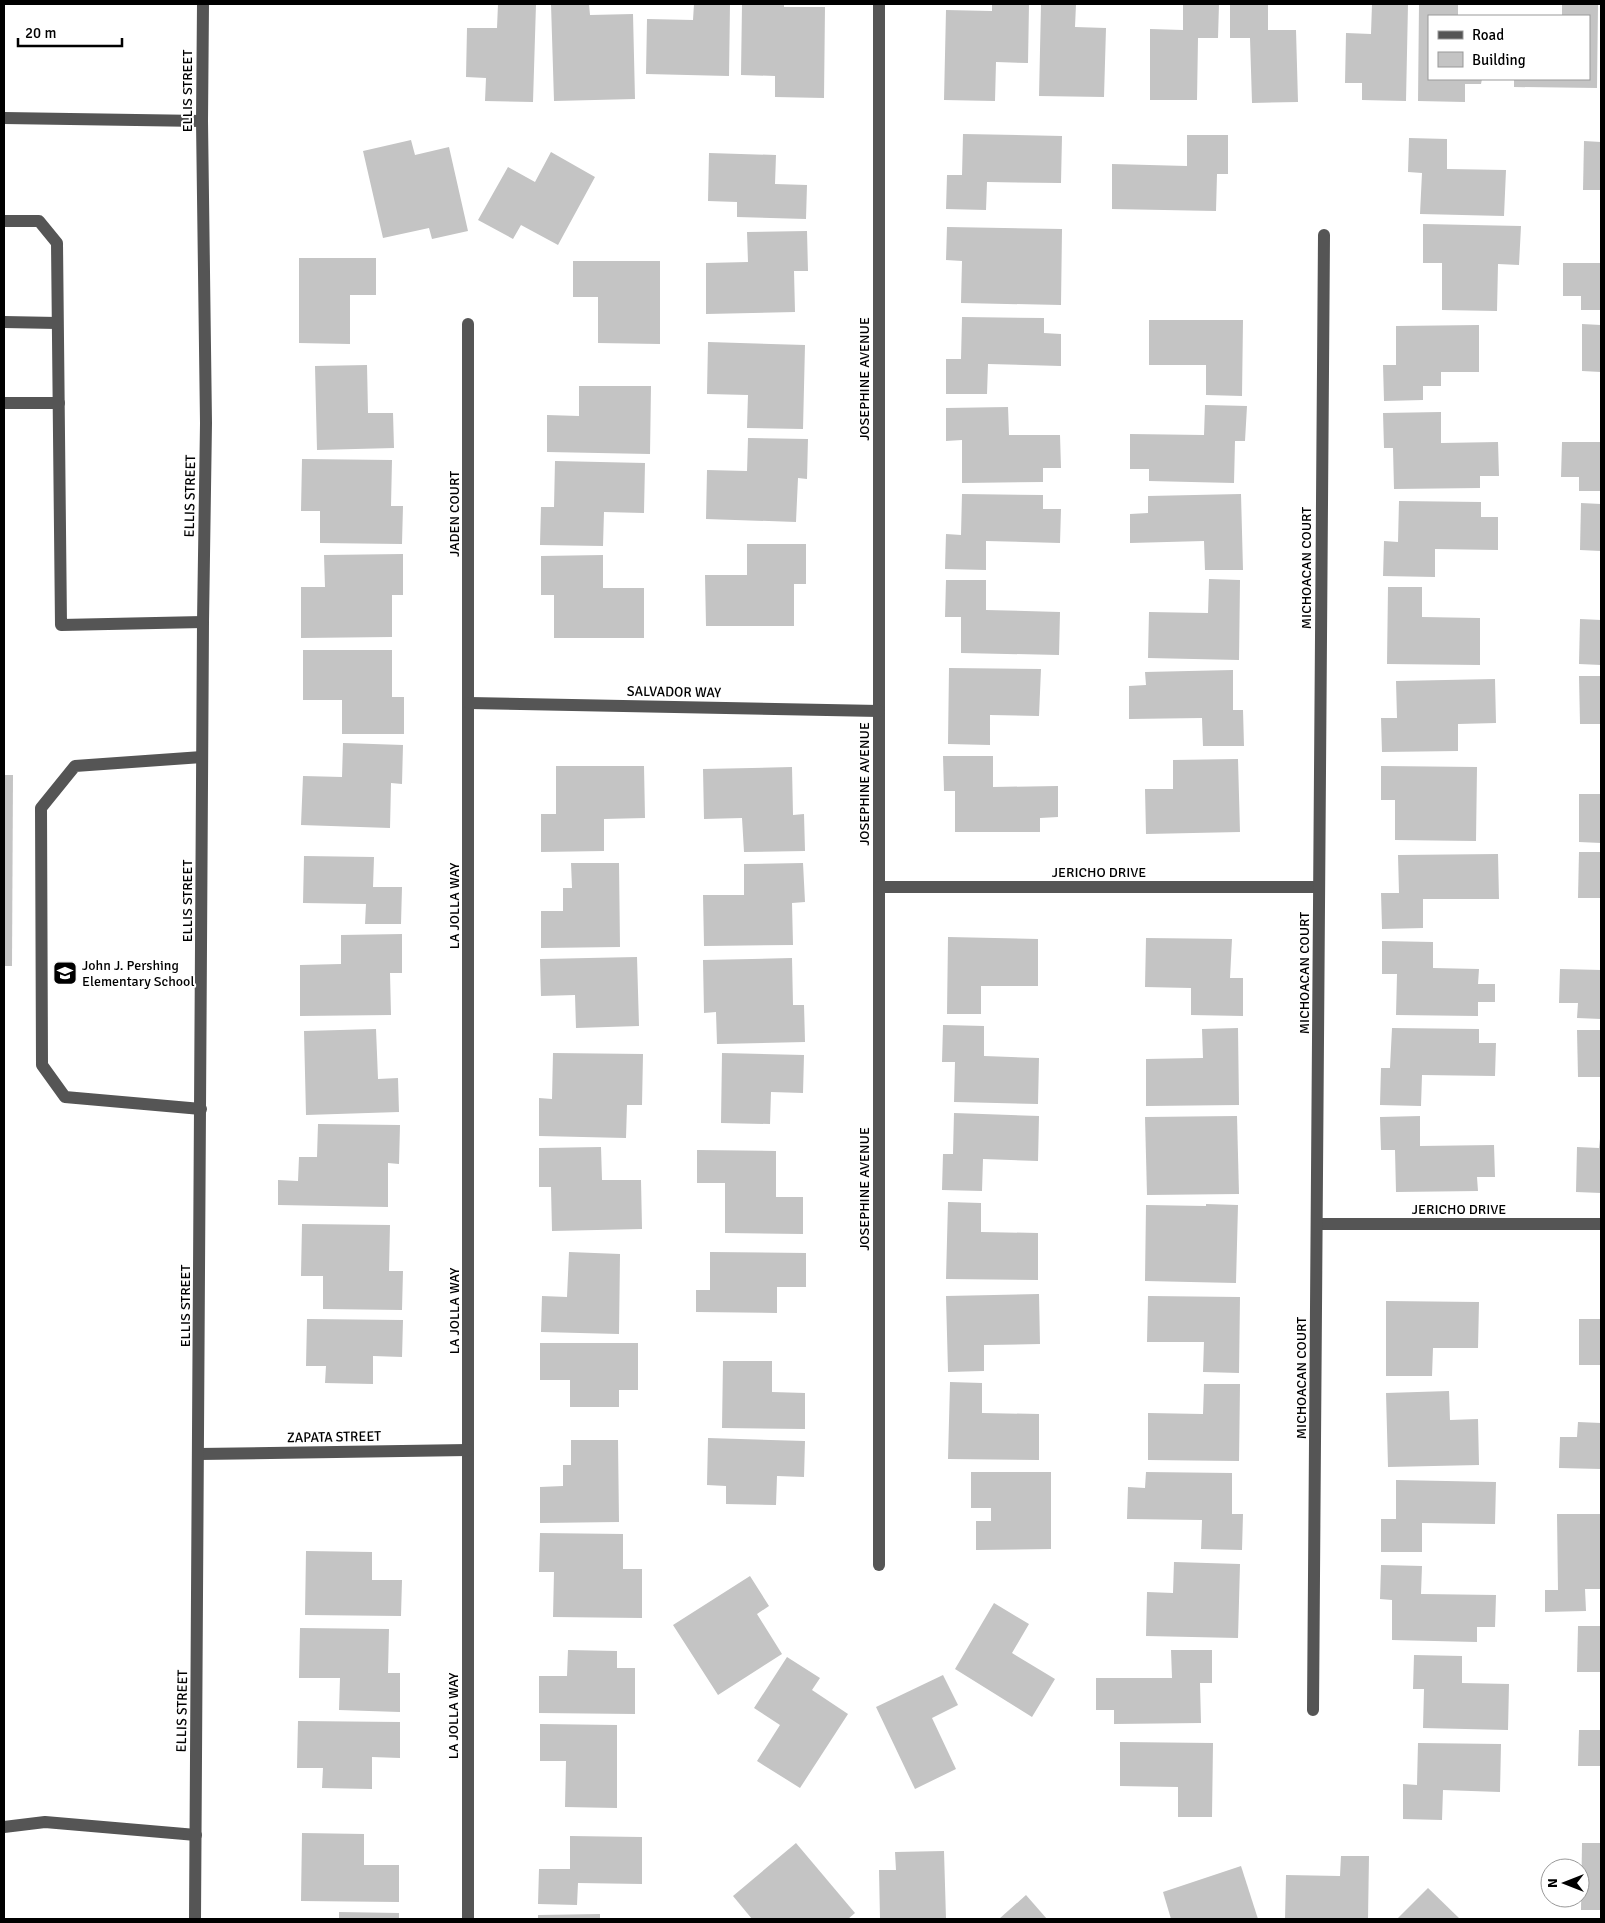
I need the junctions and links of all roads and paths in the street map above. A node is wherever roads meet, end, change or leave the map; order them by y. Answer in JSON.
{"nodes":[{"id":1,"x":203,"y":4,"type":"edge"},
{"id":2,"x":879,"y":4,"type":"edge"},
{"id":3,"x":4,"y":118,"type":"edge"},
{"id":4,"x":202,"y":120,"type":"junction"},
{"id":5,"x":4,"y":221,"type":"edge"},
{"id":6,"x":1324,"y":235,"type":"dead end"},
{"id":7,"x":4,"y":322,"type":"edge"},
{"id":8,"x":57,"y":323,"type":"junction"},
{"id":9,"x":468,"y":324,"type":"dead end"},
{"id":10,"x":4,"y":403,"type":"edge"},
{"id":11,"x":59,"y":403,"type":"junction"},
{"id":12,"x":203,"y":622,"type":"junction"},
{"id":13,"x":469,"y":703,"type":"junction"},
{"id":14,"x":879,"y":711,"type":"junction"},
{"id":15,"x":202,"y":757,"type":"junction"},
{"id":16,"x":879,"y":887,"type":"junction"},
{"id":17,"x":1319,"y":887,"type":"junction"},
{"id":18,"x":201,"y":1109,"type":"junction"},
{"id":19,"x":1317,"y":1224,"type":"junction"},
{"id":20,"x":1601,"y":1224,"type":"edge"},
{"id":21,"x":468,"y":1450,"type":"junction"},
{"id":22,"x":199,"y":1454,"type":"junction"},
{"id":23,"x":879,"y":1565,"type":"dead end"},
{"id":24,"x":1313,"y":1710,"type":"dead end"},
{"id":25,"x":4,"y":1827,"type":"edge"},
{"id":26,"x":196,"y":1835,"type":"junction"},
{"id":27,"x":195,"y":1919,"type":"edge"},
{"id":28,"x":468,"y":1919,"type":"edge"}],
"edges":[{"from":1,"to":4,"type":"street","name":"ELLIS STREET"},
{"from":2,"to":14,"type":"street","name":"JOSEPHINE AVENUE"},
{"from":3,"to":4,"type":"street"},
{"from":4,"to":12,"type":"street","name":"ELLIS STREET"},
{"from":5,"to":8,"type":"street"},
{"from":6,"to":17,"type":"street","name":"MICHOACAN COURT"},
{"from":7,"to":8,"type":"street"},
{"from":8,"to":11,"type":"street"},
{"from":9,"to":13,"type":"street","name":"JADEN COURT"},
{"from":10,"to":11,"type":"street"},
{"from":11,"to":12,"type":"street"},
{"from":12,"to":15,"type":"street","name":"ELLIS STREET"},
{"from":13,"to":14,"type":"street","name":"SALVADOR WAY"},
{"from":13,"to":21,"type":"street","name":"LA JOLLA WAY"},
{"from":14,"to":16,"type":"street","name":"JOSEPHINE AVENUE"},
{"from":15,"to":18,"type":"street","name":"ELLIS STREET"},
{"from":15,"to":18,"type":"street"},
{"from":16,"to":17,"type":"street","name":"JERICHO DRIVE"},
{"from":16,"to":23,"type":"street","name":"JOSEPHINE AVENUE"},
{"from":17,"to":19,"type":"street","name":"MICHOACAN COURT"},
{"from":18,"to":22,"type":"street","name":"ELLIS STREET"},
{"from":19,"to":20,"type":"street","name":"JERICHO DRIVE"},
{"from":19,"to":24,"type":"street","name":"MICHOACAN COURT"},
{"from":21,"to":22,"type":"street","name":"ZAPATA STREET"},
{"from":21,"to":28,"type":"street","name":"LA JOLLA WAY"},
{"from":22,"to":26,"type":"street","name":"ELLIS STREET"},
{"from":25,"to":26,"type":"street"},
{"from":26,"to":27,"type":"street","name":"ELLIS STREET"}]}
